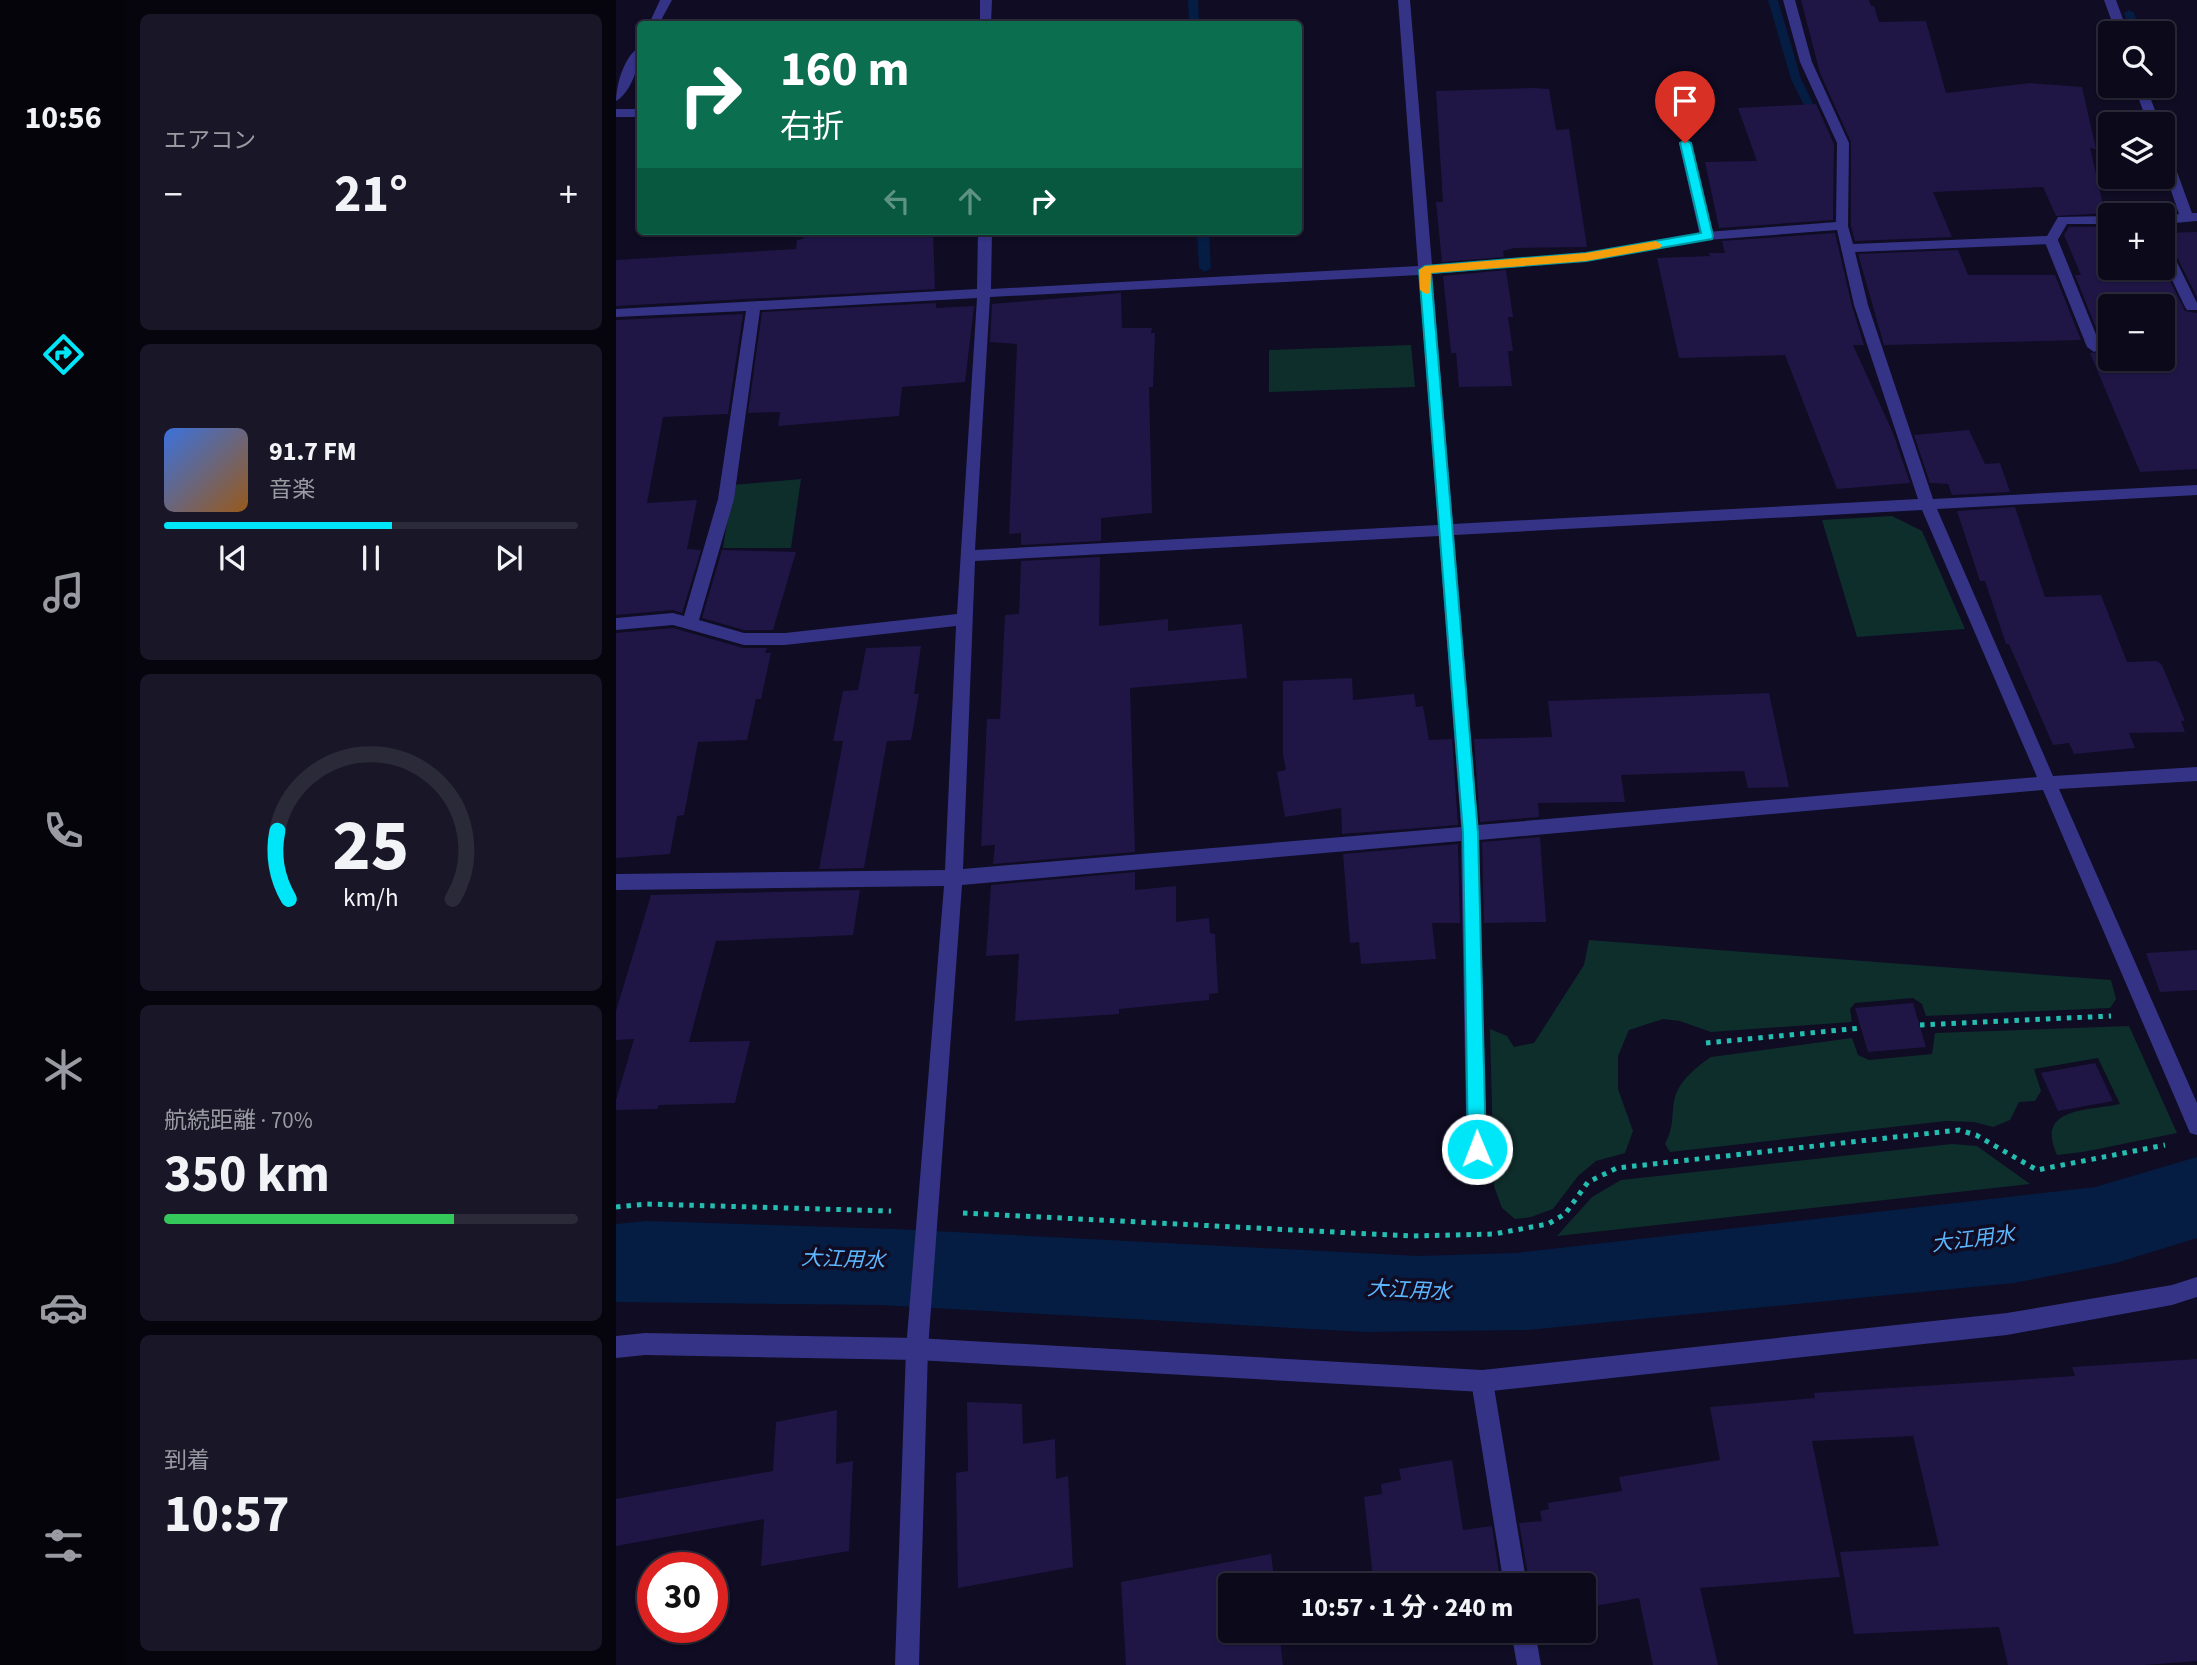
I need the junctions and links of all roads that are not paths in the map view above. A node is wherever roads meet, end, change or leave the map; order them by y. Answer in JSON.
{"nodes":[{"id":1,"x":666,"y":0,"type":"edge"},
{"id":2,"x":986,"y":0,"type":"edge"},
{"id":3,"x":1404,"y":0,"type":"edge"},
{"id":4,"x":1789,"y":0,"type":"edge"},
{"id":5,"x":2110,"y":0,"type":"edge"},
{"id":6,"x":656,"y":21,"type":"edge"},
{"id":7,"x":986,"y":21,"type":"edge"},
{"id":8,"x":2118,"y":21,"type":"edge"},
{"id":9,"x":637,"y":56,"type":"edge"},
{"id":10,"x":616,"y":97,"type":"edge"},
{"id":11,"x":616,"y":113,"type":"edge"},
{"id":12,"x":637,"y":113,"type":"edge"},
{"id":13,"x":1685,"y":143,"type":"dead end"},
{"id":14,"x":2175,"y":178,"type":"edge"},
{"id":15,"x":2192,"y":217,"type":"edge"},
{"id":16,"x":2098,"y":220,"type":"edge"},
{"id":17,"x":1842,"y":226,"type":"junction"},
{"id":18,"x":985,"y":235,"type":"edge"},
{"id":19,"x":1707,"y":236,"type":"junction"},
{"id":20,"x":2051,"y":240,"type":"junction"},
{"id":21,"x":1847,"y":248,"type":"junction"},
{"id":22,"x":1425,"y":270,"type":"junction"},
{"id":23,"x":2175,"y":272,"type":"edge"},
{"id":24,"x":984,"y":292,"type":"junction"},
{"id":25,"x":754,"y":305,"type":"junction"},
{"id":26,"x":2192,"y":307,"type":"dead end"},
{"id":27,"x":616,"y":313,"type":"edge"},
{"id":28,"x":2094,"y":347,"type":"dead end"},
{"id":29,"x":2197,"y":490,"type":"edge"},
{"id":30,"x":1927,"y":504,"type":"junction"},
{"id":31,"x":1444,"y":531,"type":"junction"},
{"id":32,"x":967,"y":556,"type":"junction"},
{"id":33,"x":964,"y":619,"type":"junction"},
{"id":34,"x":616,"y":624,"type":"edge"},
{"id":35,"x":690,"y":624,"type":"junction"},
{"id":36,"x":2197,"y":774,"type":"edge"},
{"id":37,"x":2048,"y":783,"type":"junction"},
{"id":38,"x":1471,"y":833,"type":"junction"},
{"id":39,"x":954,"y":878,"type":"junction"},
{"id":40,"x":616,"y":882,"type":"edge"},
{"id":41,"x":2197,"y":1126,"type":"edge"},
{"id":42,"x":1477,"y":1175,"type":"dead end"},
{"id":43,"x":2197,"y":1287,"type":"edge"},
{"id":44,"x":616,"y":1347,"type":"edge"},
{"id":45,"x":917,"y":1349,"type":"junction"},
{"id":46,"x":1482,"y":1381,"type":"junction"},
{"id":47,"x":1514,"y":1573,"type":"edge"},
{"id":48,"x":1525,"y":1643,"type":"edge"},
{"id":49,"x":907,"y":1665,"type":"edge"},
{"id":50,"x":1529,"y":1665,"type":"edge"}],
"edges":[{"from":1,"to":6,"type":"street"},
{"from":2,"to":7,"type":"street"},
{"from":3,"to":22,"type":"street"},
{"from":4,"to":17,"type":"street"},
{"from":5,"to":8,"type":"street"},
{"from":9,"to":10,"type":"street"},
{"from":11,"to":12,"type":"street"},
{"from":13,"to":19,"type":"street"},
{"from":14,"to":15,"type":"street"},
{"from":16,"to":20,"type":"street"},
{"from":17,"to":19,"type":"street"},
{"from":17,"to":21,"type":"street"},
{"from":18,"to":24,"type":"street"},
{"from":19,"to":22,"type":"street"},
{"from":20,"to":21,"type":"street"},
{"from":20,"to":28,"type":"street"},
{"from":21,"to":30,"type":"street"},
{"from":22,"to":24,"type":"street"},
{"from":22,"to":31,"type":"street"},
{"from":23,"to":26,"type":"street"},
{"from":24,"to":25,"type":"street"},
{"from":24,"to":32,"type":"street"},
{"from":25,"to":27,"type":"street"},
{"from":25,"to":35,"type":"street"},
{"from":29,"to":30,"type":"street"},
{"from":30,"to":31,"type":"street"},
{"from":30,"to":37,"type":"street"},
{"from":31,"to":32,"type":"street"},
{"from":31,"to":38,"type":"street"},
{"from":32,"to":33,"type":"street"},
{"from":33,"to":35,"type":"street"},
{"from":33,"to":39,"type":"street"},
{"from":34,"to":35,"type":"street"},
{"from":36,"to":37,"type":"street"},
{"from":37,"to":38,"type":"street"},
{"from":37,"to":41,"type":"street"},
{"from":38,"to":39,"type":"street"},
{"from":38,"to":42,"type":"street"},
{"from":39,"to":40,"type":"street"},
{"from":39,"to":45,"type":"street"},
{"from":43,"to":46,"type":"street"},
{"from":44,"to":45,"type":"street"},
{"from":45,"to":46,"type":"street"},
{"from":45,"to":49,"type":"street"},
{"from":46,"to":47,"type":"street"},
{"from":48,"to":50,"type":"street"}]}
